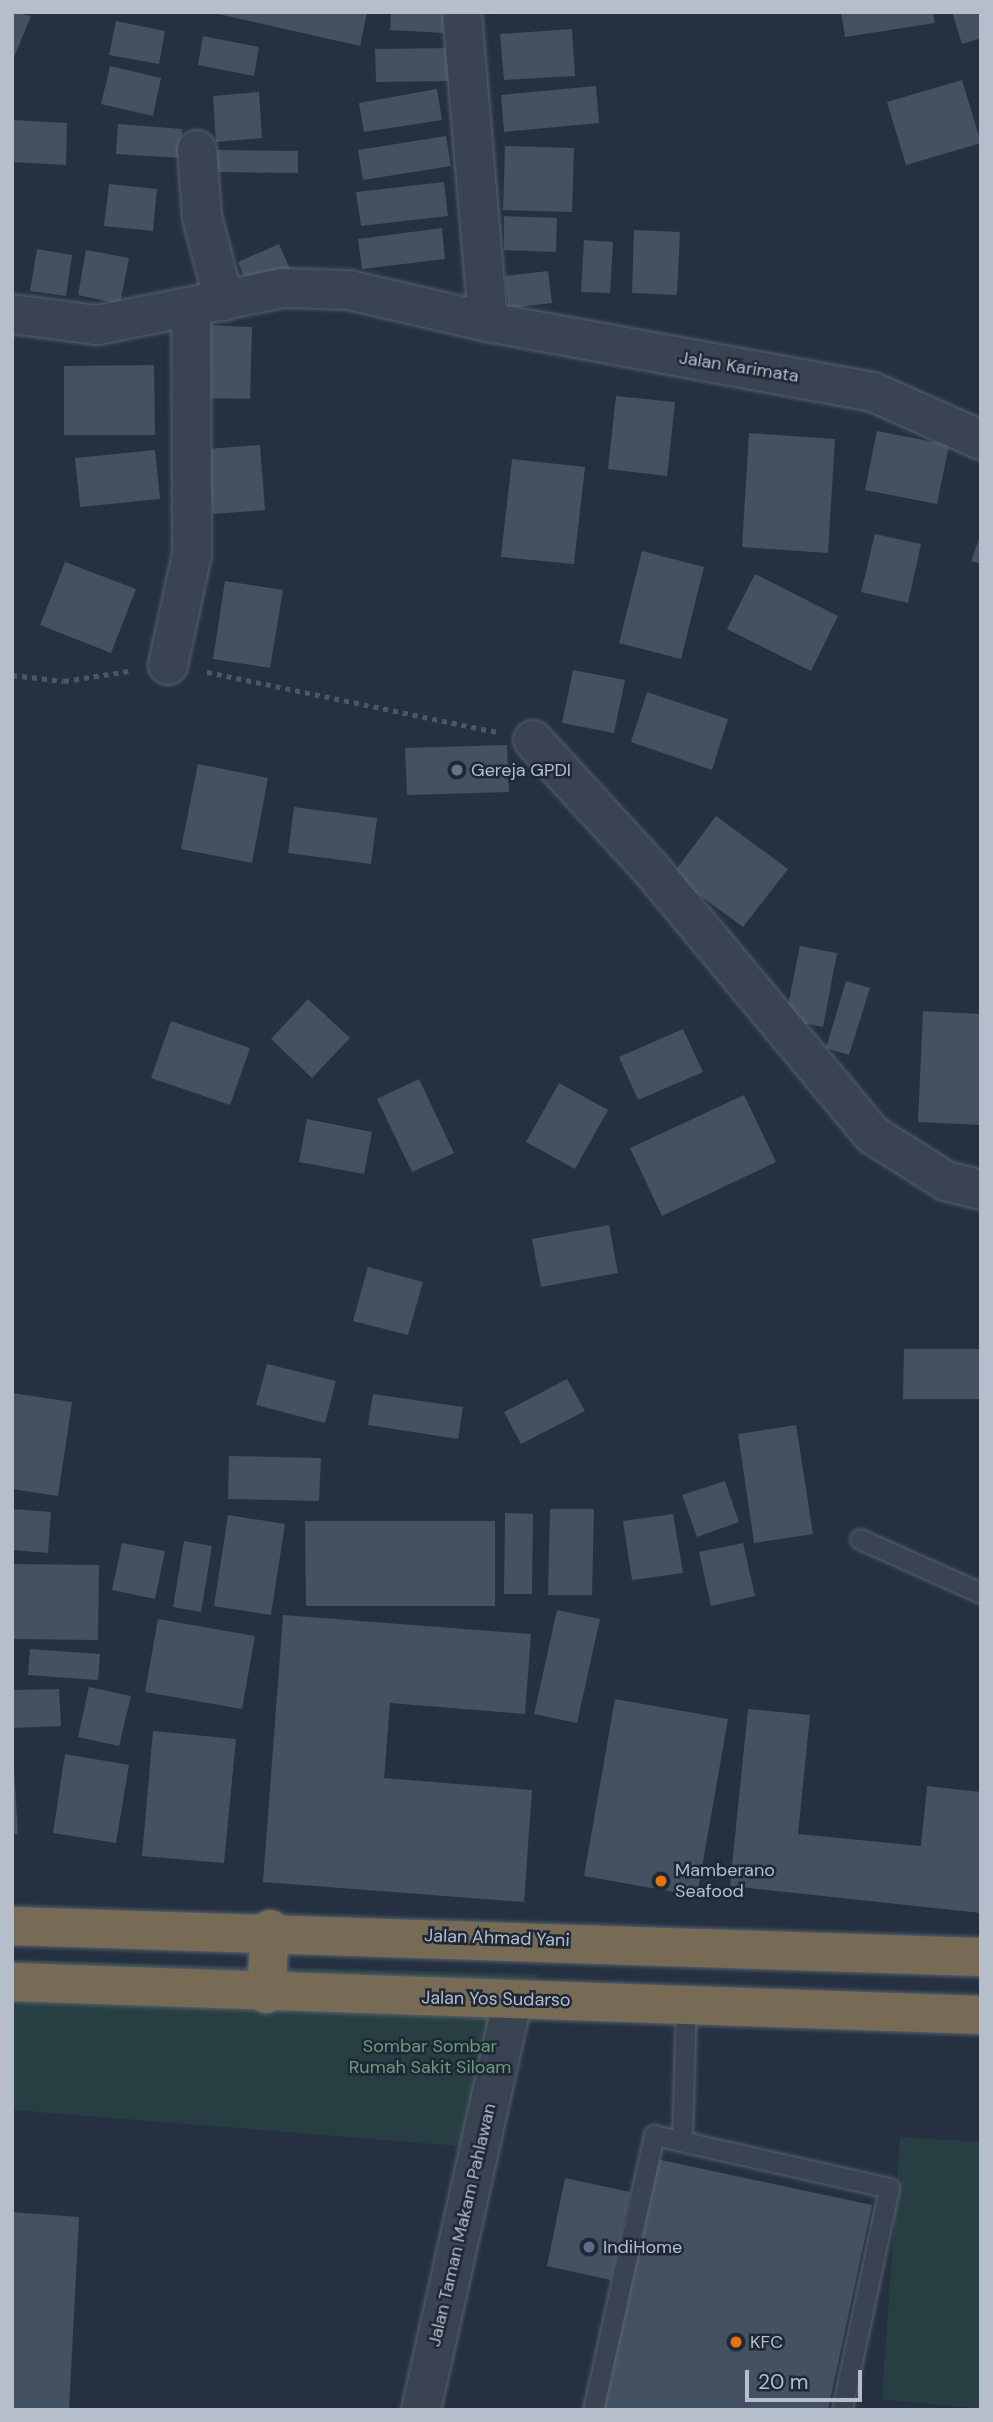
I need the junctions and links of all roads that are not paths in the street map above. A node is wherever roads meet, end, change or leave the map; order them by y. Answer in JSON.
{"nodes":[{"id":1,"x":462,"y":12,"type":"edge"},
{"id":2,"x":197,"y":150,"type":"dead end"},
{"id":3,"x":207,"y":305,"type":"junction"},
{"id":4,"x":12,"y":314,"type":"edge"},
{"id":5,"x":488,"y":322,"type":"junction"},
{"id":6,"x":981,"y":440,"type":"edge"},
{"id":7,"x":168,"y":665,"type":"road end"},
{"id":8,"x":533,"y":740,"type":"road end"},
{"id":9,"x":981,"y":1190,"type":"edge"},
{"id":10,"x":859,"y":1539,"type":"dead end"},
{"id":11,"x":981,"y":1593,"type":"edge"},
{"id":12,"x":12,"y":1926,"type":"edge"},
{"id":13,"x":270,"y":1930,"type":"junction"},
{"id":14,"x":981,"y":1957,"type":"edge"},
{"id":15,"x":12,"y":1982,"type":"edge"},
{"id":16,"x":266,"y":1994,"type":"junction"},
{"id":17,"x":513,"y":1998,"type":"junction"},
{"id":18,"x":686,"y":2004,"type":"junction"},
{"id":19,"x":981,"y":2015,"type":"edge"},
{"id":20,"x":682,"y":2141,"type":"junction"},
{"id":21,"x":421,"y":2410,"type":"edge"},
{"id":22,"x":593,"y":2410,"type":"edge"},
{"id":23,"x":842,"y":2410,"type":"edge"}],
"edges":[{"from":1,"to":5,"type":"street"},
{"from":2,"to":3,"type":"street"},
{"from":3,"to":4,"type":"street","name":"Jalan Karimata"},
{"from":3,"to":5,"type":"street","name":"Jalan Karimata"},
{"from":3,"to":7,"type":"street"},
{"from":5,"to":6,"type":"street","name":"Jalan Karimata"},
{"from":8,"to":9,"type":"street"},
{"from":10,"to":11,"type":"lane"},
{"from":12,"to":13,"type":"highway","name":"Jalan Ahmad Yani"},
{"from":13,"to":14,"type":"highway","name":"Jalan Ahmad Yani"},
{"from":13,"to":16,"type":"highway"},
{"from":15,"to":16,"type":"highway","name":"Jalan Yos Sudarso"},
{"from":16,"to":17,"type":"highway","name":"Jalan Yos Sudarso"},
{"from":17,"to":18,"type":"highway","name":"Jalan Yos Sudarso"},
{"from":17,"to":21,"type":"street","name":"Jalan Taman Makam Pahlawan"},
{"from":18,"to":19,"type":"highway","name":"Jalan Yos Sudarso"},
{"from":18,"to":20,"type":"lane"},
{"from":20,"to":22,"type":"lane"},
{"from":20,"to":23,"type":"lane"}]}
